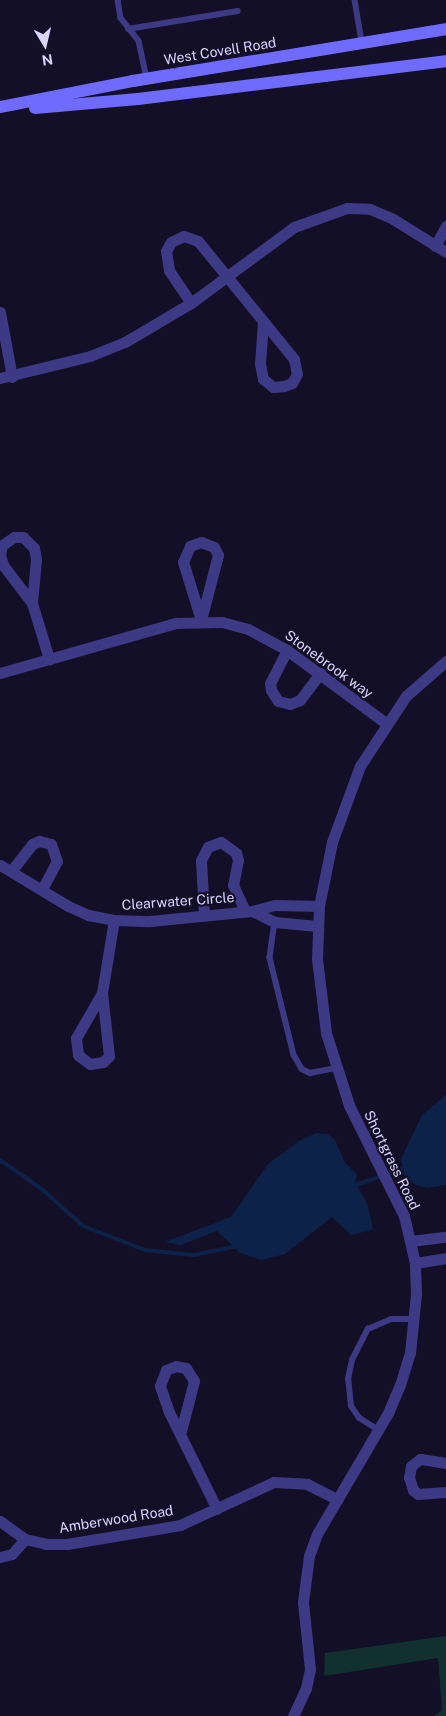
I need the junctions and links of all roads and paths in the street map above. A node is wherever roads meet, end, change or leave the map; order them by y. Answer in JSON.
{"nodes":[{"id":1,"x":118,"y":0,"type":"edge"},
{"id":2,"x":355,"y":0,"type":"edge"},
{"id":3,"x":238,"y":11,"type":"dead end"},
{"id":4,"x":128,"y":29,"type":"junction"},
{"id":5,"x":446,"y":29,"type":"edge"},
{"id":6,"x":362,"y":42,"type":"junction"},
{"id":7,"x":446,"y":60,"type":"edge"},
{"id":8,"x":147,"y":78,"type":"junction"},
{"id":9,"x":0,"y":109,"type":"edge"},
{"id":10,"x":446,"y":226,"type":"edge"},
{"id":11,"x":435,"y":246,"type":"junction"},
{"id":12,"x":446,"y":252,"type":"edge"},
{"id":13,"x":227,"y":278,"type":"junction"},
{"id":14,"x":192,"y":303,"type":"junction"},
{"id":15,"x":0,"y":312,"type":"edge"},
{"id":16,"x":263,"y":322,"type":"junction"},
{"id":17,"x":12,"y":377,"type":"junction"},
{"id":18,"x":0,"y":378,"type":"edge"},
{"id":19,"x":32,"y":603,"type":"junction"},
{"id":20,"x":201,"y":620,"type":"junction"},
{"id":21,"x":287,"y":650,"type":"junction"},
{"id":22,"x":49,"y":659,"type":"junction"},
{"id":23,"x":446,"y":661,"type":"edge"},
{"id":24,"x":0,"y":673,"type":"edge"},
{"id":25,"x":320,"y":673,"type":"junction"},
{"id":26,"x":387,"y":724,"type":"junction"},
{"id":27,"x":0,"y":865,"type":"edge"},
{"id":28,"x":12,"y":870,"type":"junction"},
{"id":29,"x":42,"y":889,"type":"junction"},
{"id":30,"x":319,"y":906,"type":"junction"},
{"id":31,"x":249,"y":911,"type":"junction"},
{"id":32,"x":204,"y":914,"type":"junction"},
{"id":33,"x":114,"y":920,"type":"junction"},
{"id":34,"x":275,"y":922,"type":"junction"},
{"id":35,"x":316,"y":926,"type":"junction"},
{"id":36,"x":102,"y":993,"type":"junction"},
{"id":37,"x":335,"y":1068,"type":"junction"},
{"id":38,"x":446,"y":1237,"type":"edge"},
{"id":39,"x":411,"y":1241,"type":"junction"},
{"id":40,"x":446,"y":1258,"type":"edge"},
{"id":41,"x":414,"y":1263,"type":"junction"},
{"id":42,"x":415,"y":1319,"type":"junction"},
{"id":43,"x":378,"y":1430,"type":"junction"},
{"id":44,"x":181,"y":1431,"type":"junction"},
{"id":45,"x":446,"y":1463,"type":"edge"},
{"id":46,"x":446,"y":1492,"type":"edge"},
{"id":47,"x":337,"y":1500,"type":"junction"},
{"id":48,"x":217,"y":1509,"type":"junction"},
{"id":49,"x":0,"y":1521,"type":"edge"},
{"id":50,"x":25,"y":1539,"type":"junction"},
{"id":51,"x":0,"y":1557,"type":"edge"},
{"id":52,"x":293,"y":1716,"type":"edge"}],
"edges":[{"from":1,"to":4,"type":"lane"},
{"from":2,"to":6,"type":"lane"},
{"from":3,"to":4,"type":"lane"},
{"from":4,"to":8,"type":"lane"},
{"from":5,"to":6,"type":"street","name":"West Covell Road"},
{"from":6,"to":8,"type":"street","name":"West Covell Road"},
{"from":7,"to":9,"type":"street","name":"West Covell Road"},
{"from":8,"to":9,"type":"street","name":"West Covell Road"},
{"from":10,"to":11,"type":"street"},
{"from":11,"to":12,"type":"street"},
{"from":11,"to":13,"type":"street"},
{"from":13,"to":14,"type":"street"},
{"from":13,"to":14,"type":"street"},
{"from":13,"to":16,"type":"street"},
{"from":14,"to":17,"type":"street"},
{"from":15,"to":17,"type":"street"},
{"from":16,"to":16,"type":"street"},
{"from":17,"to":18,"type":"street"},
{"from":19,"to":19,"type":"street"},
{"from":19,"to":22,"type":"street"},
{"from":20,"to":20,"type":"street"},
{"from":20,"to":21,"type":"street","name":"Stonebrook way"},
{"from":20,"to":22,"type":"street","name":"Stonebrook way"},
{"from":21,"to":25,"type":"street","name":"Stonebrook way"},
{"from":21,"to":25,"type":"street"},
{"from":22,"to":24,"type":"street","name":"Stonebrook way"},
{"from":23,"to":26,"type":"street","name":"Shortgrass Road"},
{"from":25,"to":26,"type":"street","name":"Stonebrook way"},
{"from":26,"to":30,"type":"street","name":"Shortgrass Road"},
{"from":27,"to":28,"type":"street","name":"Clearwater Circle"},
{"from":28,"to":29,"type":"street","name":"Clearwater Circle"},
{"from":28,"to":29,"type":"street"},
{"from":29,"to":33,"type":"street","name":"Clearwater Circle"},
{"from":30,"to":31,"type":"street","name":"Clearwater Circle"},
{"from":30,"to":35,"type":"street","name":"Shortgrass Road"},
{"from":31,"to":32,"type":"street","name":"Clearwater Circle"},
{"from":31,"to":32,"type":"street"},
{"from":31,"to":34,"type":"street","name":"Clearwater Circle"},
{"from":32,"to":33,"type":"street","name":"Clearwater Circle"},
{"from":33,"to":36,"type":"street"},
{"from":34,"to":35,"type":"street","name":"Clearwater Circle"},
{"from":34,"to":37,"type":"lane"},
{"from":35,"to":37,"type":"street","name":"Shortgrass Road"},
{"from":36,"to":36,"type":"street"},
{"from":37,"to":39,"type":"street","name":"Shortgrass Road"},
{"from":38,"to":39,"type":"street"},
{"from":39,"to":41,"type":"street","name":"Shortgrass Road"},
{"from":40,"to":41,"type":"street"},
{"from":41,"to":42,"type":"street","name":"Shortgrass Road"},
{"from":42,"to":43,"type":"street","name":"Shortgrass Road"},
{"from":42,"to":43,"type":"lane"},
{"from":43,"to":47,"type":"street","name":"Shortgrass Road"},
{"from":44,"to":44,"type":"street"},
{"from":44,"to":48,"type":"street"},
{"from":45,"to":46,"type":"street"},
{"from":47,"to":48,"type":"street","name":"Amberwood Road"},
{"from":47,"to":52,"type":"street","name":"Shortgrass Road"},
{"from":48,"to":50,"type":"street","name":"Amberwood Road"},
{"from":49,"to":50,"type":"street","name":"Amberwood Road"},
{"from":50,"to":51,"type":"street"}]}
